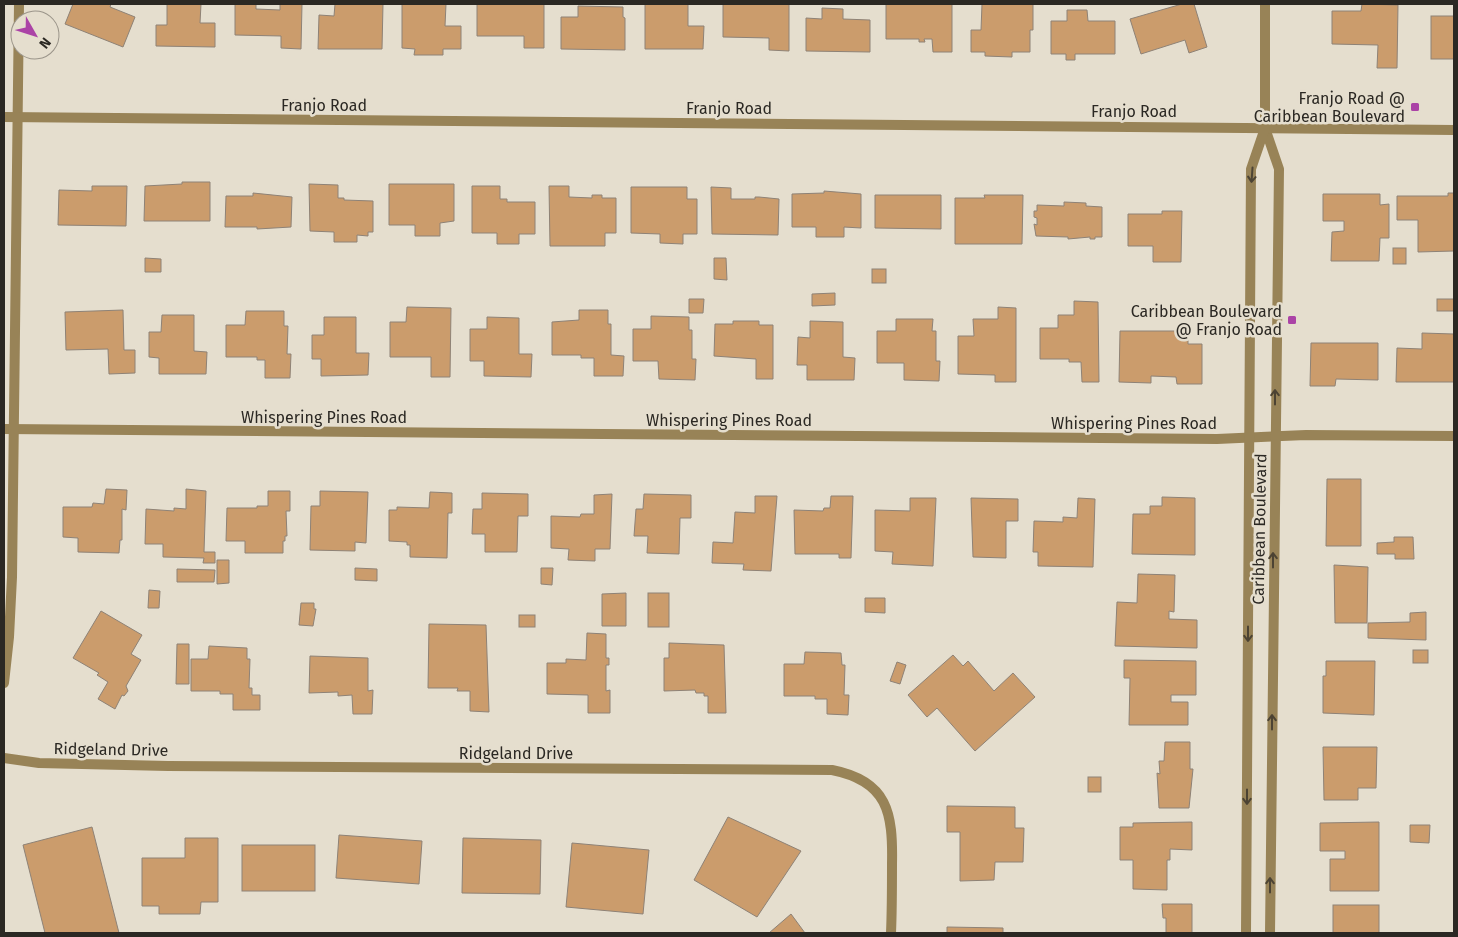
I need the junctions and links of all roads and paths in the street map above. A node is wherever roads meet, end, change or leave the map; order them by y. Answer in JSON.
{"nodes":[{"id":1,"x":19,"y":4,"type":"edge"},
{"id":2,"x":1265,"y":4,"type":"edge"},
{"id":3,"x":4,"y":117,"type":"edge"},
{"id":4,"x":17,"y":117,"type":"junction"},
{"id":5,"x":1265,"y":128,"type":"junction"},
{"id":6,"x":1454,"y":130,"type":"edge"},
{"id":7,"x":9,"y":430,"type":"edge"},
{"id":8,"x":1274,"y":436,"type":"junction"},
{"id":9,"x":1454,"y":436,"type":"edge"},
{"id":10,"x":1249,"y":437,"type":"junction"},
{"id":11,"x":4,"y":684,"type":"edge"},
{"id":12,"x":4,"y":758,"type":"edge"},
{"id":13,"x":892,"y":933,"type":"edge"},
{"id":14,"x":1246,"y":933,"type":"edge"},
{"id":15,"x":1270,"y":933,"type":"edge"}],
"edges":[{"from":1,"to":4,"type":"street"},
{"from":2,"to":5,"type":"street","name":"Caribbean Boulevard"},
{"from":3,"to":4,"type":"street","name":"Franjo Road"},
{"from":4,"to":5,"type":"street","name":"Franjo Road"},
{"from":4,"to":7,"type":"street"},
{"from":5,"to":6,"type":"street","name":"Franjo Road"},
{"from":8,"to":5,"type":"street","name":"Caribbean Boulevard","one_way":true},
{"from":5,"to":10,"type":"street","name":"Caribbean Boulevard","one_way":true},
{"from":7,"to":10,"type":"street","name":"Whispering Pines Road"},
{"from":7,"to":11,"type":"street"},
{"from":8,"to":9,"type":"street","name":"Whispering Pines Road"},
{"from":8,"to":10,"type":"street","name":"Whispering Pines Road"},
{"from":15,"to":8,"type":"street","name":"Caribbean Boulevard","one_way":true},
{"from":10,"to":14,"type":"street","name":"Caribbean Boulevard","one_way":true},
{"from":12,"to":13,"type":"street","name":"Ridgeland Drive"}]}
